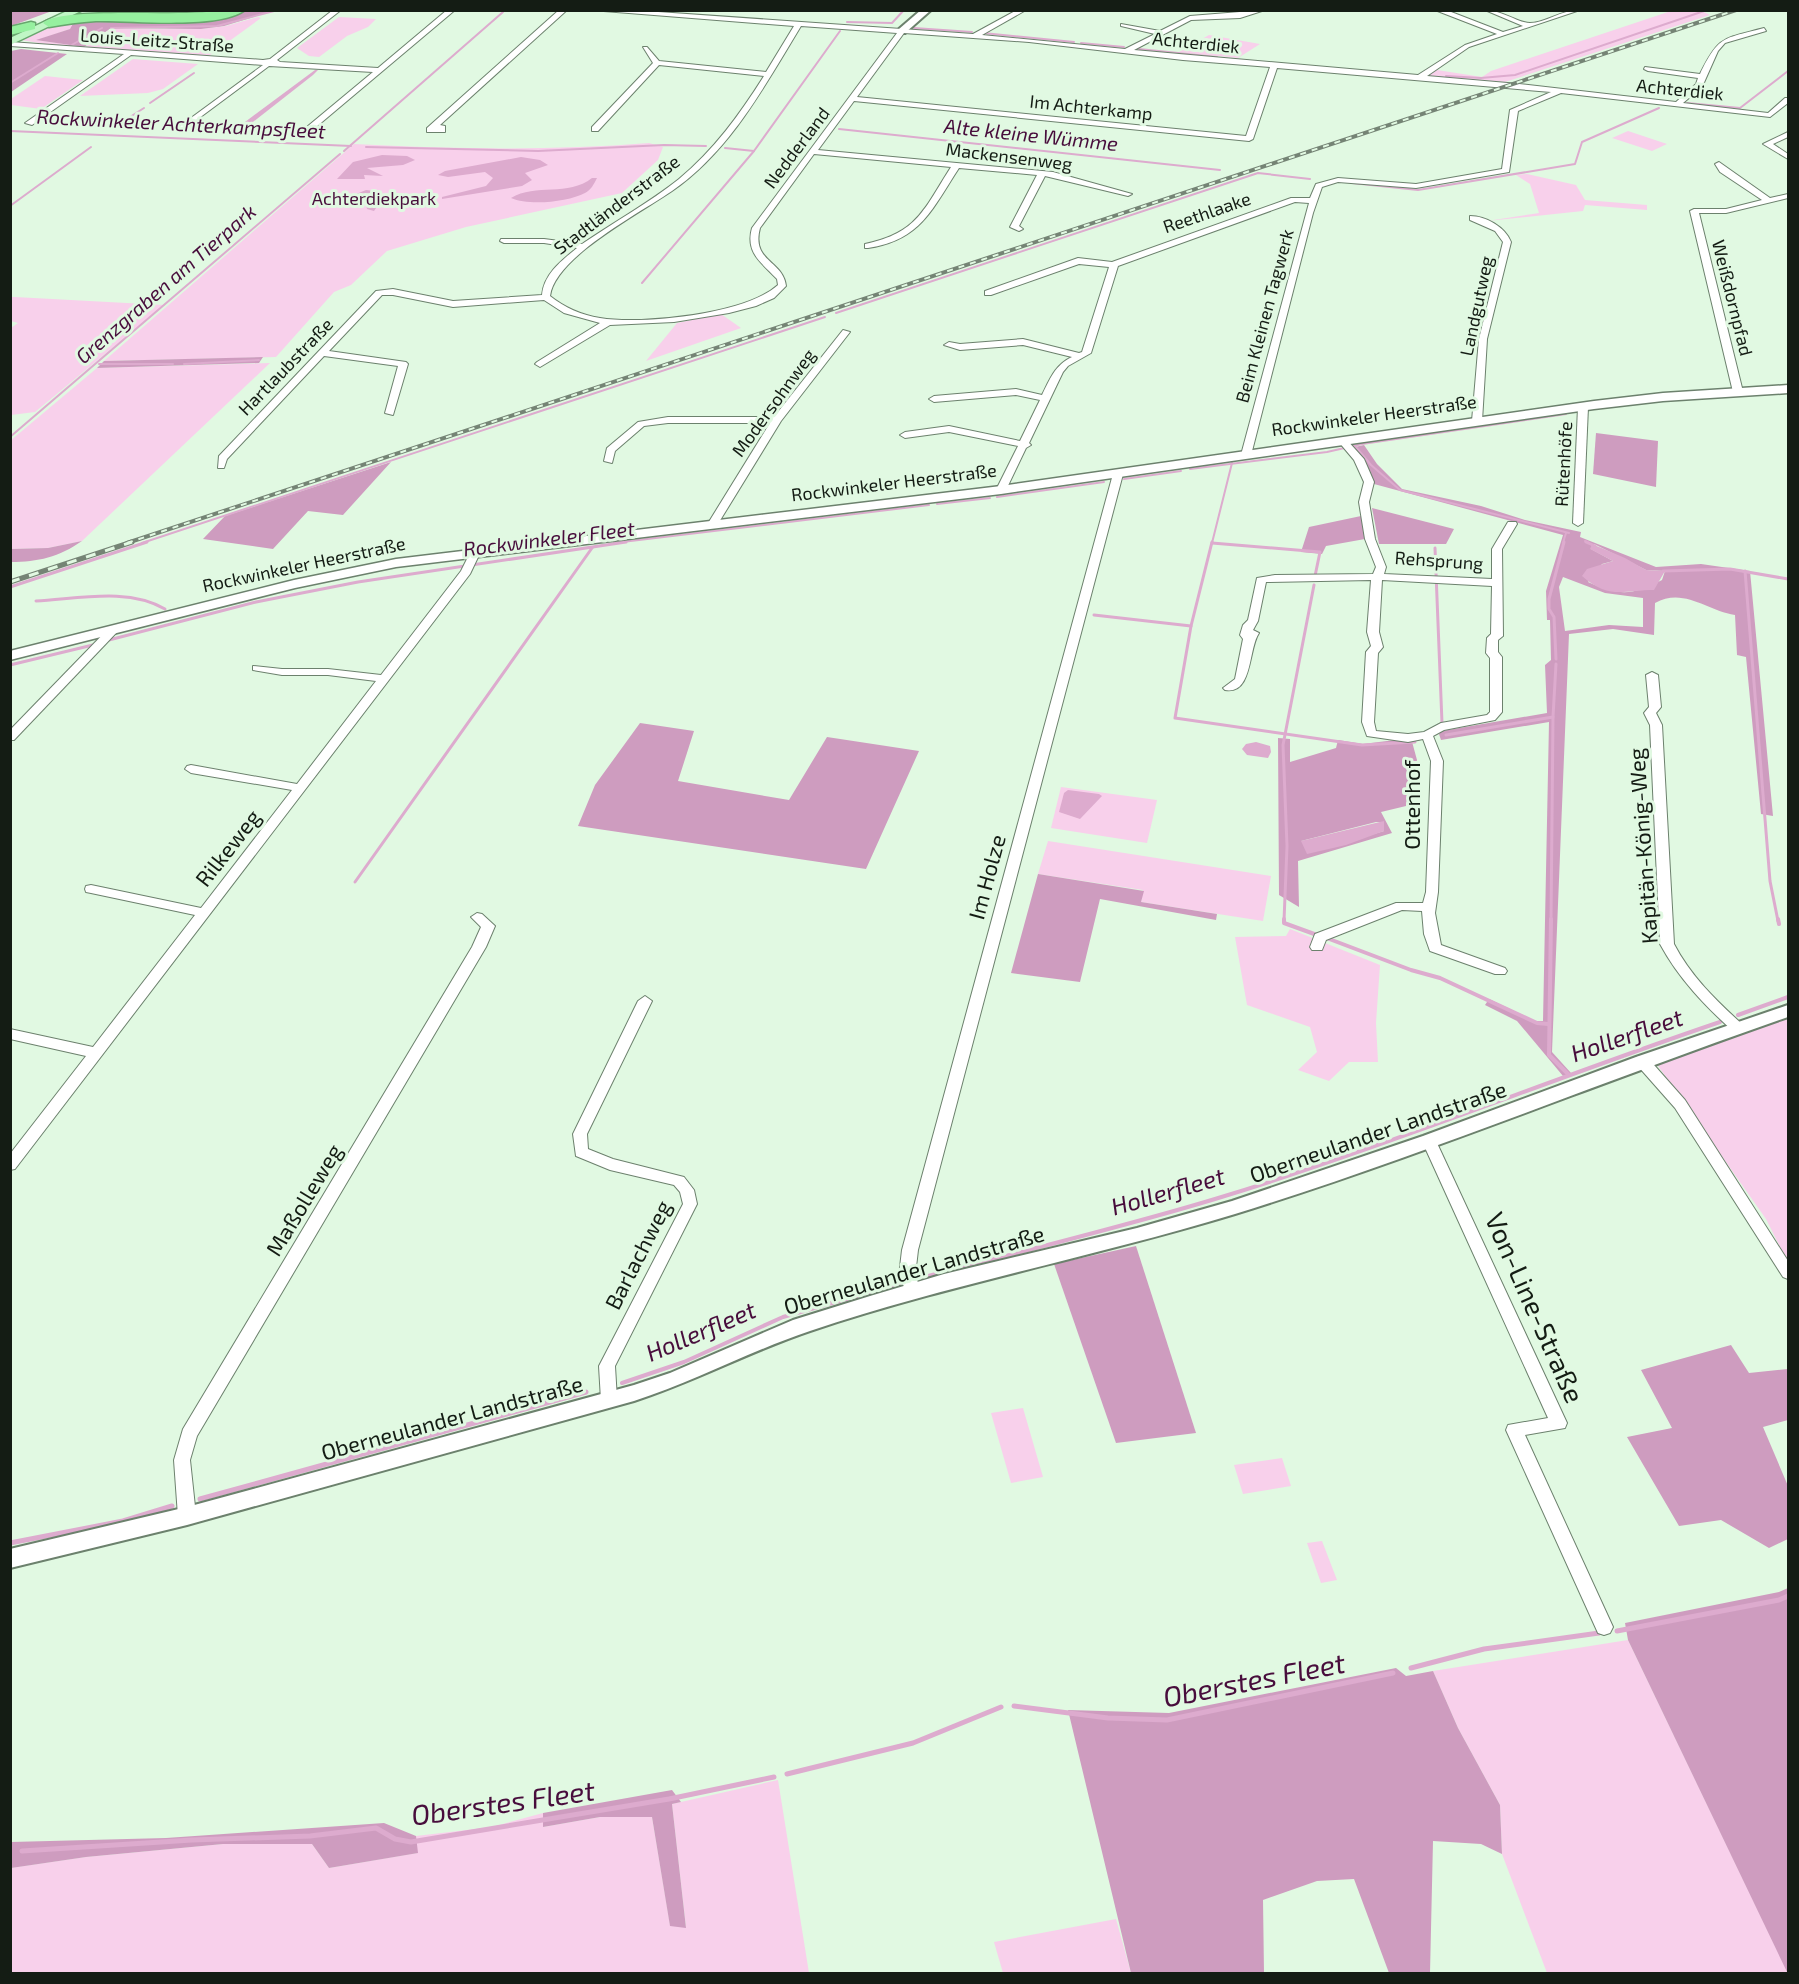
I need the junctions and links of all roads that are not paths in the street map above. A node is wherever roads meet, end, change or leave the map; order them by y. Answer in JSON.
{"nodes":[{"id":1,"x":68,"y":10,"type":"edge"},
{"id":2,"x":78,"y":10,"type":"edge"},
{"id":3,"x":110,"y":10,"type":"edge"},
{"id":4,"x":227,"y":10,"type":"edge"},
{"id":5,"x":239,"y":10,"type":"edge"},
{"id":6,"x":338,"y":10,"type":"edge"},
{"id":7,"x":452,"y":10,"type":"edge"},
{"id":8,"x":564,"y":10,"type":"edge"},
{"id":9,"x":594,"y":10,"type":"edge"},
{"id":10,"x":927,"y":10,"type":"edge"},
{"id":11,"x":1023,"y":10,"type":"edge"},
{"id":12,"x":1262,"y":10,"type":"edge"},
{"id":13,"x":1438,"y":10,"type":"edge"},
{"id":14,"x":1488,"y":10,"type":"edge"},
{"id":15,"x":1577,"y":10,"type":"edge"},
{"id":16,"x":660,"y":13,"type":"edge"},
{"id":17,"x":49,"y":23,"type":"junction"},
{"id":18,"x":799,"y":24,"type":"junction"},
{"id":19,"x":1123,"y":25,"type":"dead end"},
{"id":20,"x":31,"y":26,"type":"joint"},
{"id":21,"x":1530,"y":26,"type":"junction"},
{"id":22,"x":1764,"y":30,"type":"dead end"},
{"id":23,"x":902,"y":31,"type":"junction"},
{"id":24,"x":1161,"y":33,"type":"junction"},
{"id":25,"x":1503,"y":34,"type":"junction"},
{"id":26,"x":974,"y":36,"type":"junction"},
{"id":27,"x":11,"y":39,"type":"edge"},
{"id":28,"x":645,"y":48,"type":"dead end"},
{"id":29,"x":1127,"y":51,"type":"junction"},
{"id":30,"x":128,"y":55,"type":"junction"},
{"id":31,"x":269,"y":63,"type":"junction"},
{"id":32,"x":657,"y":63,"type":"junction"},
{"id":33,"x":1274,"y":66,"type":"junction"},
{"id":34,"x":1648,"y":69,"type":"dead end"},
{"id":35,"x":380,"y":70,"type":"junction"},
{"id":36,"x":770,"y":74,"type":"junction"},
{"id":37,"x":1702,"y":77,"type":"junction"},
{"id":38,"x":1419,"y":78,"type":"junction"},
{"id":39,"x":1560,"y":91,"type":"junction"},
{"id":40,"x":852,"y":99,"type":"junction"},
{"id":41,"x":1788,"y":100,"type":"edge"},
{"id":42,"x":1678,"y":105,"type":"junction"},
{"id":43,"x":29,"y":123,"type":"dead end"},
{"id":44,"x":435,"y":127,"type":"dead end"},
{"id":45,"x":595,"y":129,"type":"dead end"},
{"id":46,"x":179,"y":131,"type":"dead end"},
{"id":47,"x":1788,"y":134,"type":"edge"},
{"id":48,"x":300,"y":136,"type":"dead end"},
{"id":49,"x":813,"y":152,"type":"junction"},
{"id":50,"x":1788,"y":158,"type":"edge"},
{"id":51,"x":1719,"y":164,"type":"dead end"},
{"id":52,"x":956,"y":166,"type":"junction"},
{"id":53,"x":1042,"y":173,"type":"junction"},
{"id":54,"x":1128,"y":194,"type":"dead end"},
{"id":55,"x":1788,"y":196,"type":"edge"},
{"id":56,"x":1313,"y":201,"type":"junction"},
{"id":57,"x":1769,"y":201,"type":"junction"},
{"id":58,"x":1473,"y":218,"type":"dead end"},
{"id":59,"x":1019,"y":229,"type":"dead end"},
{"id":60,"x":504,"y":241,"type":"dead end"},
{"id":61,"x":867,"y":246,"type":"dead end"},
{"id":62,"x":585,"y":247,"type":"junction"},
{"id":63,"x":1114,"y":265,"type":"junction"},
{"id":64,"x":988,"y":293,"type":"dead end"},
{"id":65,"x":546,"y":297,"type":"junction"},
{"id":66,"x":608,"y":322,"type":"junction"},
{"id":67,"x":846,"y":332,"type":"dead end"},
{"id":68,"x":949,"y":345,"type":"dead end"},
{"id":69,"x":324,"y":353,"type":"junction"},
{"id":70,"x":1079,"y":356,"type":"junction"},
{"id":71,"x":540,"y":364,"type":"dead end"},
{"id":72,"x":1788,"y":389,"type":"edge"},
{"id":73,"x":1738,"y":392,"type":"junction"},
{"id":74,"x":934,"y":399,"type":"dead end"},
{"id":75,"x":1046,"y":399,"type":"junction"},
{"id":76,"x":1583,"y":407,"type":"junction"},
{"id":77,"x":390,"y":413,"type":"dead end"},
{"id":78,"x":777,"y":420,"type":"junction"},
{"id":79,"x":1477,"y":421,"type":"junction"},
{"id":80,"x":905,"y":435,"type":"dead end"},
{"id":81,"x":1026,"y":445,"type":"junction"},
{"id":82,"x":1347,"y":445,"type":"junction"},
{"id":83,"x":1246,"y":455,"type":"junction"},
{"id":84,"x":609,"y":461,"type":"dead end"},
{"id":85,"x":221,"y":466,"type":"dead end"},
{"id":86,"x":1118,"y":474,"type":"junction"},
{"id":87,"x":1001,"y":490,"type":"junction"},
{"id":88,"x":1578,"y":523,"type":"dead end"},
{"id":89,"x":1512,"y":524,"type":"dead end"},
{"id":90,"x":712,"y":525,"type":"junction"},
{"id":91,"x":474,"y":556,"type":"junction"},
{"id":92,"x":1378,"y":576,"type":"junction"},
{"id":93,"x":1498,"y":583,"type":"junction"},
{"id":94,"x":114,"y":629,"type":"junction"},
{"id":95,"x":10,"y":656,"type":"edge"},
{"id":96,"x":257,"y":668,"type":"dead end"},
{"id":97,"x":1652,"y":675,"type":"dead end"},
{"id":98,"x":384,"y":679,"type":"junction"},
{"id":99,"x":1229,"y":688,"type":"dead end"},
{"id":100,"x":1427,"y":735,"type":"junction"},
{"id":101,"x":10,"y":736,"type":"edge"},
{"id":102,"x":191,"y":769,"type":"dead end"},
{"id":103,"x":300,"y":788,"type":"junction"},
{"id":104,"x":91,"y":889,"type":"dead end"},
{"id":105,"x":1426,"y":908,"type":"junction"},
{"id":106,"x":204,"y":913,"type":"junction"},
{"id":107,"x":477,"y":917,"type":"dead end"},
{"id":108,"x":1317,"y":946,"type":"dead end"},
{"id":109,"x":1500,"y":971,"type":"dead end"},
{"id":110,"x":645,"y":1001,"type":"dead end"},
{"id":111,"x":1788,"y":1011,"type":"edge"},
{"id":112,"x":1738,"y":1029,"type":"junction"},
{"id":113,"x":10,"y":1034,"type":"edge"},
{"id":114,"x":97,"y":1053,"type":"junction"},
{"id":115,"x":1642,"y":1061,"type":"junction"},
{"id":116,"x":1429,"y":1141,"type":"junction"},
{"id":117,"x":10,"y":1165,"type":"edge"},
{"id":118,"x":1788,"y":1273,"type":"edge"},
{"id":119,"x":910,"y":1283,"type":"junction"},
{"id":120,"x":609,"y":1400,"type":"junction"},
{"id":121,"x":187,"y":1516,"type":"junction"},
{"id":122,"x":10,"y":1559,"type":"edge"},
{"id":123,"x":1604,"y":1627,"type":"dead end"}],
"edges":[{"from":1,"to":20,"type":"main road"},
{"from":2,"to":17,"type":"main road"},
{"from":3,"to":4,"type":"highway"},
{"from":5,"to":17,"type":"highway"},
{"from":6,"to":31,"type":"street"},
{"from":7,"to":35,"type":"street"},
{"from":8,"to":44,"type":"street"},
{"from":9,"to":16,"type":"street","name":"Achterdiek"},
{"from":10,"to":23,"type":"street"},
{"from":11,"to":26,"type":"street"},
{"from":12,"to":24,"type":"street"},
{"from":13,"to":25,"type":"street"},
{"from":14,"to":21,"type":"street"},
{"from":15,"to":21,"type":"street"},
{"from":16,"to":18,"type":"street","name":"Achterdiek"},
{"from":17,"to":27,"type":"main road"},
{"from":18,"to":23,"type":"street","name":"Achterdiek"},
{"from":18,"to":36,"type":"street","name":"Stadtländerstraße"},
{"from":19,"to":24,"type":"street"},
{"from":20,"to":27,"type":"highway"},
{"from":21,"to":25,"type":"street"},
{"from":22,"to":37,"type":"street"},
{"from":23,"to":26,"type":"street","name":"Achterdiek"},
{"from":23,"to":40,"type":"street","name":"Nedderland"},
{"from":24,"to":29,"type":"street"},
{"from":25,"to":38,"type":"street"},
{"from":26,"to":29,"type":"street","name":"Achterdiek"},
{"from":27,"to":30,"type":"street","name":"Louis-Leitz-Straße"},
{"from":28,"to":32,"type":"street"},
{"from":29,"to":33,"type":"street","name":"Achterdiek"},
{"from":30,"to":31,"type":"street","name":"Louis-Leitz-Straße"},
{"from":30,"to":43,"type":"street"},
{"from":31,"to":35,"type":"street","name":"Louis-Leitz-Straße"},
{"from":31,"to":46,"type":"street"},
{"from":32,"to":36,"type":"street"},
{"from":32,"to":45,"type":"street"},
{"from":33,"to":38,"type":"street","name":"Achterdiek"},
{"from":33,"to":40,"type":"street","name":"Im Achterkamp"},
{"from":34,"to":37,"type":"street"},
{"from":35,"to":48,"type":"street"},
{"from":36,"to":62,"type":"street","name":"Stadtländerstraße"},
{"from":37,"to":42,"type":"street"},
{"from":38,"to":39,"type":"street","name":"Achterdiek"},
{"from":39,"to":42,"type":"street","name":"Achterdiek"},
{"from":39,"to":56,"type":"street","name":"Beim Kleinen Tagwerk"},
{"from":40,"to":49,"type":"street","name":"Nedderland"},
{"from":41,"to":42,"type":"street","name":"Achterdiek"},
{"from":47,"to":50,"type":"street"},
{"from":49,"to":52,"type":"street","name":"Mackensenweg"},
{"from":49,"to":66,"type":"street","name":"Nedderland"},
{"from":51,"to":57,"type":"street"},
{"from":52,"to":53,"type":"street","name":"Mackensenweg"},
{"from":52,"to":61,"type":"street"},
{"from":53,"to":54,"type":"street","name":"Mackensenweg"},
{"from":53,"to":59,"type":"street"},
{"from":55,"to":57,"type":"street"},
{"from":56,"to":63,"type":"street","name":"Reethlaake"},
{"from":56,"to":83,"type":"street","name":"Beim Kleinen Tagwerk"},
{"from":57,"to":73,"type":"street","name":"Weißdornpfad"},
{"from":58,"to":79,"type":"street","name":"Landgutweg"},
{"from":60,"to":62,"type":"street"},
{"from":62,"to":65,"type":"street","name":"Stadtländerstraße"},
{"from":63,"to":64,"type":"street"},
{"from":63,"to":70,"type":"street"},
{"from":65,"to":66,"type":"street"},
{"from":65,"to":69,"type":"street","name":"Hartlaubstraße"},
{"from":66,"to":71,"type":"street"},
{"from":67,"to":78,"type":"street","name":"Modersohnweg"},
{"from":68,"to":70,"type":"street"},
{"from":69,"to":77,"type":"street"},
{"from":69,"to":85,"type":"street","name":"Hartlaubstraße"},
{"from":70,"to":75,"type":"street"},
{"from":72,"to":73,"type":"main road","name":"Rockwinkeler Heerstraße"},
{"from":73,"to":76,"type":"main road","name":"Rockwinkeler Heerstraße"},
{"from":74,"to":75,"type":"street"},
{"from":75,"to":81,"type":"street"},
{"from":76,"to":79,"type":"main road","name":"Rockwinkeler Heerstraße"},
{"from":76,"to":88,"type":"street","name":"Rütenhöfe"},
{"from":78,"to":84,"type":"street"},
{"from":78,"to":90,"type":"street","name":"Modersohnweg"},
{"from":79,"to":82,"type":"main road","name":"Rockwinkeler Heerstraße"},
{"from":80,"to":81,"type":"street"},
{"from":81,"to":87,"type":"street"},
{"from":82,"to":83,"type":"main road","name":"Rockwinkeler Heerstraße"},
{"from":82,"to":92,"type":"street","name":"Ottenhof"},
{"from":83,"to":86,"type":"main road","name":"Rockwinkeler Heerstraße"},
{"from":86,"to":87,"type":"main road","name":"Rockwinkeler Heerstraße"},
{"from":86,"to":119,"type":"street","name":"Im Holze"},
{"from":87,"to":90,"type":"main road","name":"Rockwinkeler Heerstraße"},
{"from":89,"to":93,"type":"street","name":"Rehsprung"},
{"from":90,"to":91,"type":"main road","name":"Rockwinkeler Heerstraße"},
{"from":91,"to":94,"type":"main road","name":"Rockwinkeler Heerstraße"},
{"from":91,"to":98,"type":"street","name":"Rilkeweg"},
{"from":92,"to":93,"type":"street","name":"Rehsprung"},
{"from":92,"to":99,"type":"street","name":"Rehsprung"},
{"from":92,"to":100,"type":"street","name":"Ottenhof"},
{"from":93,"to":100,"type":"street","name":"Rehsprung"},
{"from":94,"to":95,"type":"main road","name":"Rockwinkeler Heerstraße"},
{"from":94,"to":101,"type":"street"},
{"from":96,"to":98,"type":"street"},
{"from":97,"to":112,"type":"street","name":"Kapitän-König-Weg"},
{"from":98,"to":103,"type":"street","name":"Rilkeweg"},
{"from":100,"to":105,"type":"street","name":"Ottenhof"},
{"from":102,"to":103,"type":"street"},
{"from":103,"to":106,"type":"street","name":"Rilkeweg"},
{"from":104,"to":106,"type":"street"},
{"from":105,"to":108,"type":"street"},
{"from":105,"to":109,"type":"street","name":"Ottenhof"},
{"from":106,"to":114,"type":"street","name":"Rilkeweg"},
{"from":107,"to":121,"type":"street","name":"Maßolleweg"},
{"from":110,"to":120,"type":"street","name":"Barlachweg"},
{"from":111,"to":112,"type":"street","name":"Oberneulander Landstraße"},
{"from":112,"to":115,"type":"street","name":"Oberneulander Landstraße"},
{"from":113,"to":114,"type":"street"},
{"from":114,"to":117,"type":"street","name":"Rilkeweg"},
{"from":115,"to":116,"type":"street","name":"Oberneulander Landstraße"},
{"from":115,"to":118,"type":"street"},
{"from":116,"to":119,"type":"street","name":"Oberneulander Landstraße"},
{"from":116,"to":123,"type":"street","name":"Von-Line-Straße"},
{"from":119,"to":120,"type":"street","name":"Oberneulander Landstraße"},
{"from":120,"to":121,"type":"street","name":"Oberneulander Landstraße"},
{"from":121,"to":122,"type":"street","name":"Oberneulander Landstraße"}]}
